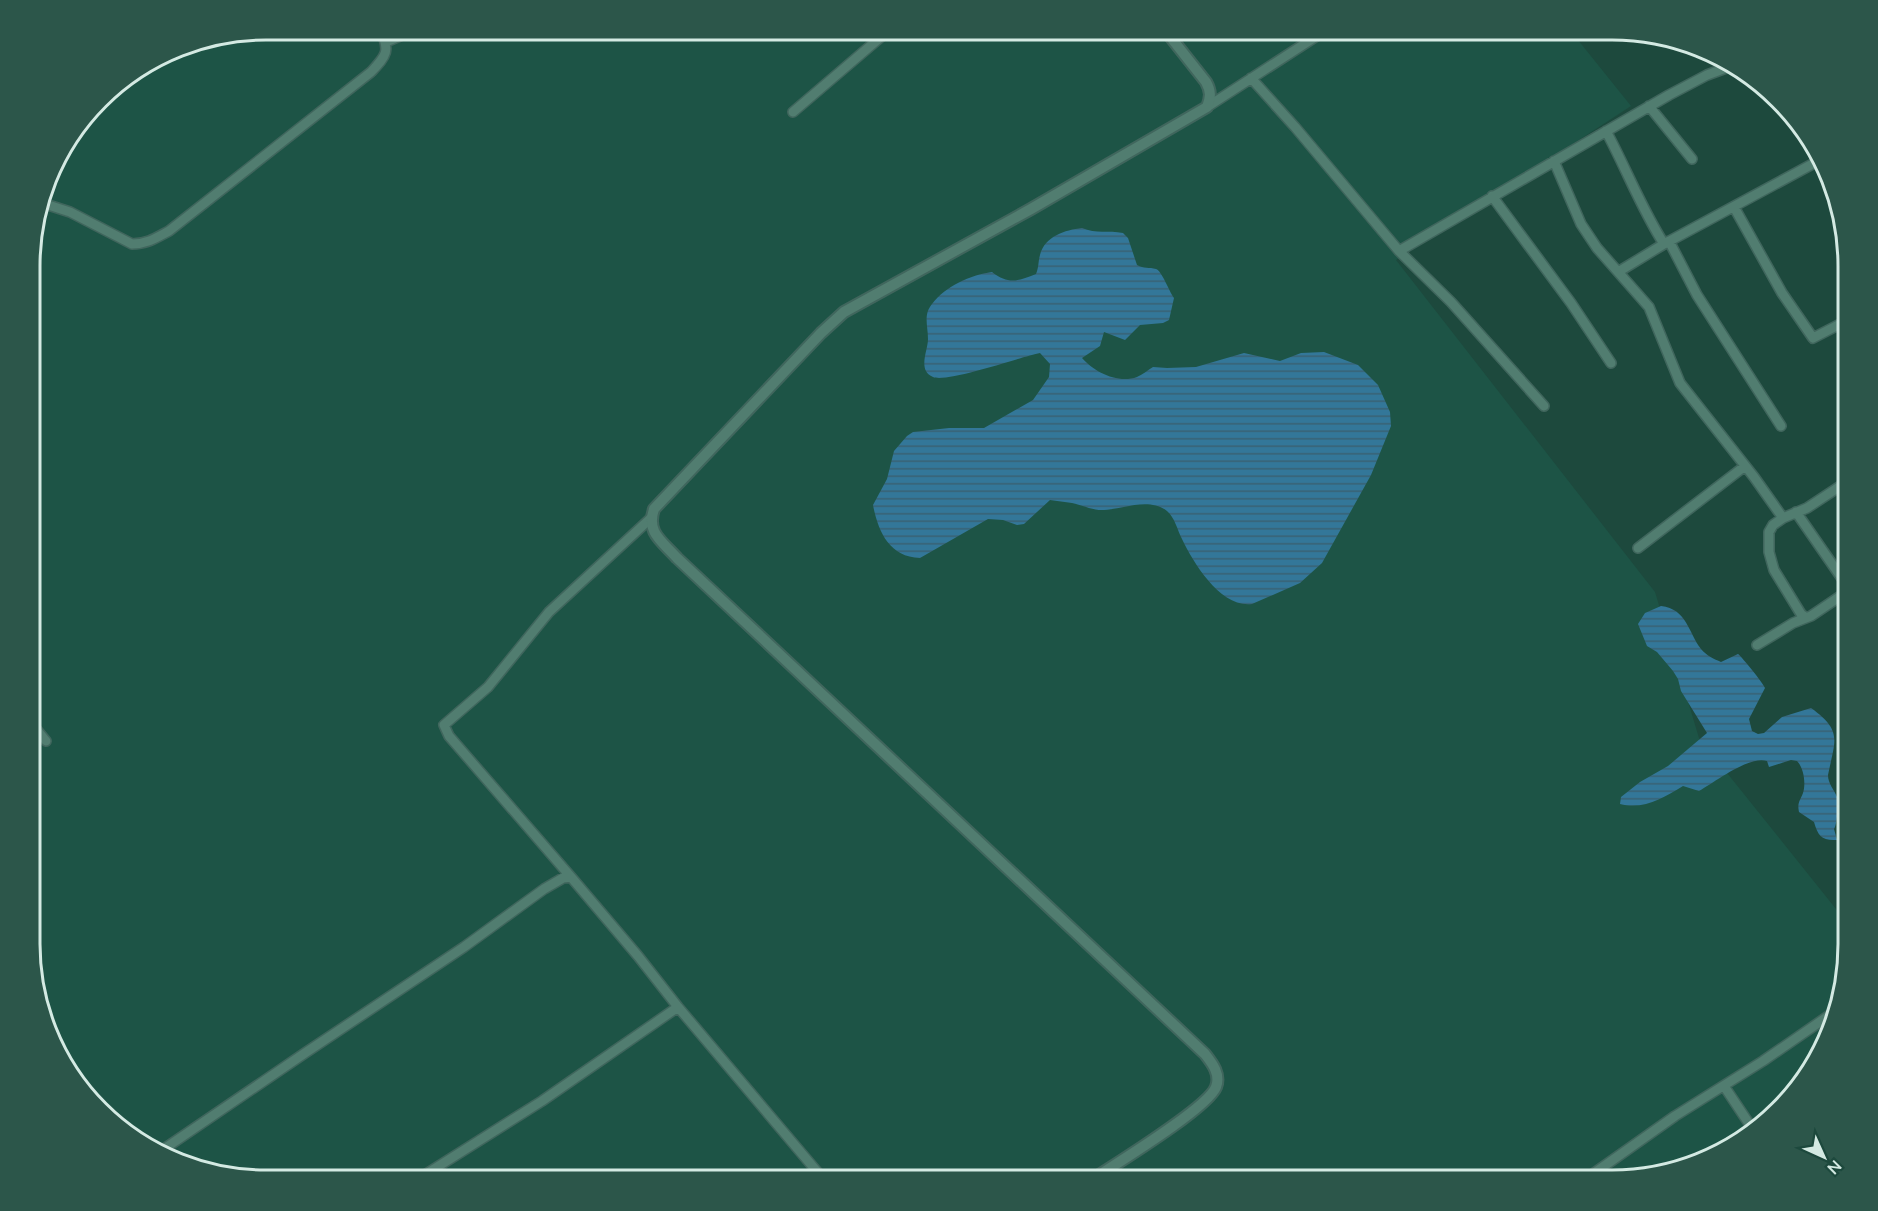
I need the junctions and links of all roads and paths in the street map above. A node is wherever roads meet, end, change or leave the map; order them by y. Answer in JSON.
{"nodes":[{"id":1,"x":391,"y":40,"type":"edge"},
{"id":2,"x":877,"y":40,"type":"edge"},
{"id":3,"x":1173,"y":40,"type":"edge"},
{"id":4,"x":1310,"y":40,"type":"edge"},
{"id":5,"x":386,"y":42,"type":"joint"},
{"id":6,"x":1721,"y":70,"type":"edge"},
{"id":7,"x":1251,"y":78,"type":"junction"},
{"id":8,"x":1649,"y":106,"type":"junction"},
{"id":9,"x":1207,"y":107,"type":"junction"},
{"id":10,"x":793,"y":112,"type":"dead end"},
{"id":11,"x":1606,"y":131,"type":"junction"},
{"id":12,"x":1692,"y":159,"type":"dead end"},
{"id":13,"x":1554,"y":161,"type":"junction"},
{"id":14,"x":1812,"y":164,"type":"edge"},
{"id":15,"x":1492,"y":196,"type":"junction"},
{"id":16,"x":49,"y":205,"type":"edge"},
{"id":17,"x":1734,"y":207,"type":"junction"},
{"id":18,"x":1666,"y":243,"type":"junction"},
{"id":19,"x":1399,"y":251,"type":"junction"},
{"id":20,"x":1618,"y":272,"type":"junction"},
{"id":21,"x":1838,"y":325,"type":"edge"},
{"id":22,"x":1611,"y":363,"type":"dead end"},
{"id":23,"x":1545,"y":406,"type":"dead end"},
{"id":24,"x":1781,"y":426,"type":"dead end"},
{"id":25,"x":1745,"y":466,"type":"junction"},
{"id":26,"x":1838,"y":489,"type":"edge"},
{"id":27,"x":1796,"y":512,"type":"junction"},
{"id":28,"x":651,"y":518,"type":"junction"},
{"id":29,"x":1783,"y":518,"type":"junction"},
{"id":30,"x":1638,"y":548,"type":"dead end"},
{"id":31,"x":1838,"y":574,"type":"edge"},
{"id":32,"x":1838,"y":596,"type":"edge"},
{"id":33,"x":1806,"y":617,"type":"junction"},
{"id":34,"x":1757,"y":645,"type":"dead end"},
{"id":35,"x":40,"y":734,"type":"edge"},
{"id":36,"x":46,"y":741,"type":"dead end"},
{"id":37,"x":571,"y":877,"type":"junction"},
{"id":38,"x":678,"y":1007,"type":"junction"},
{"id":39,"x":1825,"y":1018,"type":"edge"},
{"id":40,"x":1724,"y":1086,"type":"junction"},
{"id":41,"x":1749,"y":1124,"type":"edge"},
{"id":42,"x":167,"y":1147,"type":"edge"},
{"id":43,"x":431,"y":1171,"type":"edge"},
{"id":44,"x":817,"y":1171,"type":"edge"},
{"id":45,"x":1105,"y":1171,"type":"edge"},
{"id":46,"x":1596,"y":1171,"type":"edge"}],
"edges":[{"from":1,"to":5,"type":"street"},
{"from":2,"to":10,"type":"street"},
{"from":3,"to":9,"type":"street"},
{"from":4,"to":7,"type":"street"},
{"from":5,"to":16,"type":"street"},
{"from":6,"to":8,"type":"street"},
{"from":7,"to":9,"type":"street"},
{"from":7,"to":19,"type":"street"},
{"from":8,"to":11,"type":"street"},
{"from":8,"to":12,"type":"street"},
{"from":9,"to":28,"type":"street"},
{"from":11,"to":13,"type":"street"},
{"from":11,"to":18,"type":"street"},
{"from":13,"to":15,"type":"street"},
{"from":13,"to":20,"type":"street"},
{"from":14,"to":17,"type":"street"},
{"from":15,"to":19,"type":"street"},
{"from":15,"to":22,"type":"street"},
{"from":17,"to":18,"type":"street"},
{"from":17,"to":21,"type":"street"},
{"from":18,"to":20,"type":"street"},
{"from":18,"to":24,"type":"street"},
{"from":19,"to":23,"type":"street"},
{"from":20,"to":25,"type":"street"},
{"from":25,"to":29,"type":"street"},
{"from":25,"to":30,"type":"street"},
{"from":26,"to":27,"type":"street"},
{"from":27,"to":29,"type":"street"},
{"from":27,"to":31,"type":"street"},
{"from":28,"to":37,"type":"street"},
{"from":28,"to":45,"type":"street"},
{"from":29,"to":33,"type":"street"},
{"from":32,"to":33,"type":"street"},
{"from":33,"to":34,"type":"street"},
{"from":35,"to":36,"type":"street"},
{"from":37,"to":38,"type":"street"},
{"from":37,"to":42,"type":"street"},
{"from":38,"to":43,"type":"street"},
{"from":38,"to":44,"type":"street"},
{"from":39,"to":40,"type":"street"},
{"from":40,"to":41,"type":"street"},
{"from":40,"to":46,"type":"street"}]}
